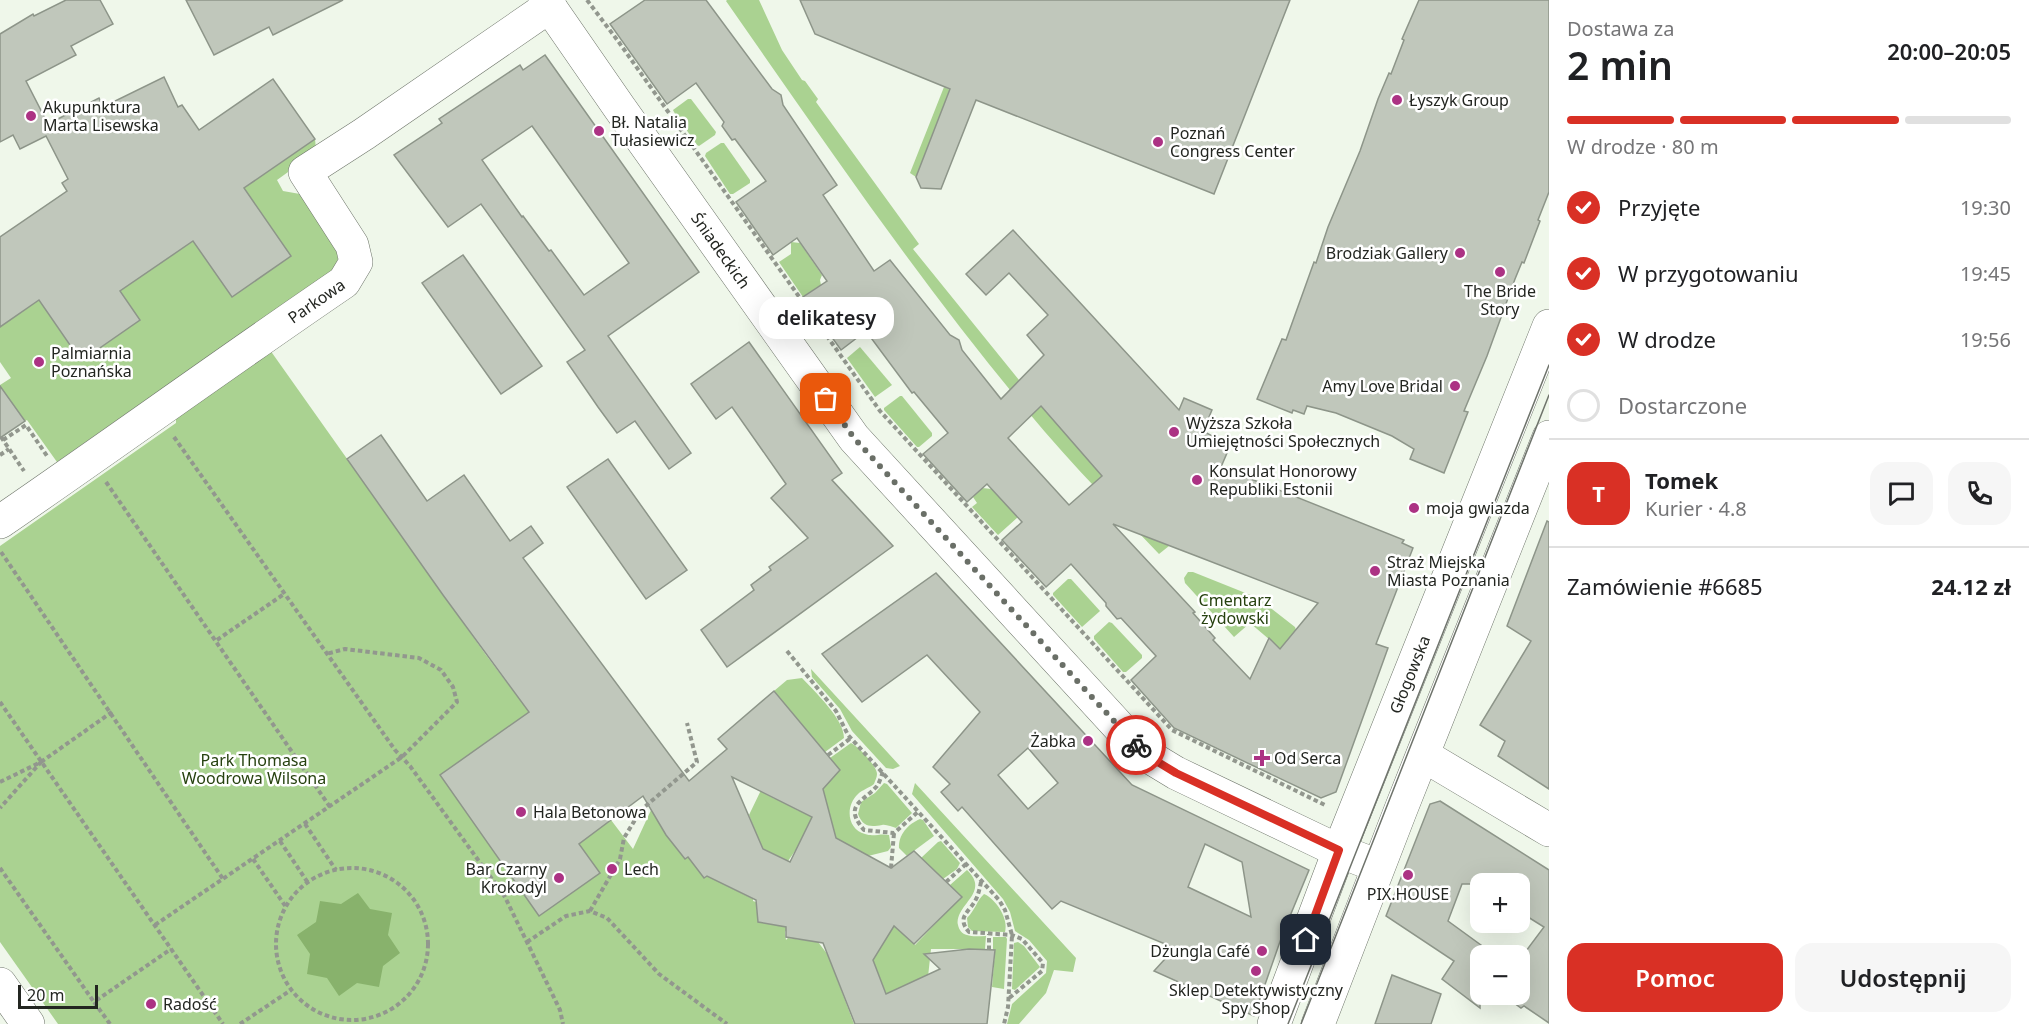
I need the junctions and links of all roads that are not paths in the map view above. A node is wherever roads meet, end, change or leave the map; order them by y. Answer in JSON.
{"nodes":[{"id":1,"x":548,"y":3,"type":"edge"},
{"id":2,"x":1549,"y":326,"type":"edge"},
{"id":3,"x":1549,"y":437,"type":"edge"},
{"id":4,"x":0,"y":522,"type":"edge"},
{"id":5,"x":1423,"y":755,"type":"junction"},
{"id":6,"x":1549,"y":830,"type":"edge"},
{"id":7,"x":1339,"y":850,"type":"junction"},
{"id":8,"x":1378,"y":866,"type":"junction"},
{"id":9,"x":0,"y":984,"type":"edge"},
{"id":10,"x":28,"y":1024,"type":"edge"},
{"id":11,"x":1274,"y":1024,"type":"edge"},
{"id":12,"x":1318,"y":1024,"type":"edge"}],
"edges":[{"from":1,"to":4,"type":"street","name":"Parkowa"},
{"from":1,"to":7,"type":"street","name":"Śniadeckich"},
{"from":2,"to":7,"type":"street","name":"Głogowska"},
{"from":3,"to":5,"type":"street"},
{"from":5,"to":6,"type":"street"},
{"from":5,"to":8,"type":"street"},
{"from":7,"to":8,"type":"street","name":"Śniadeckich"},
{"from":7,"to":11,"type":"street","name":"Głogowska"},
{"from":8,"to":12,"type":"street"},
{"from":9,"to":10,"type":"street"}]}
